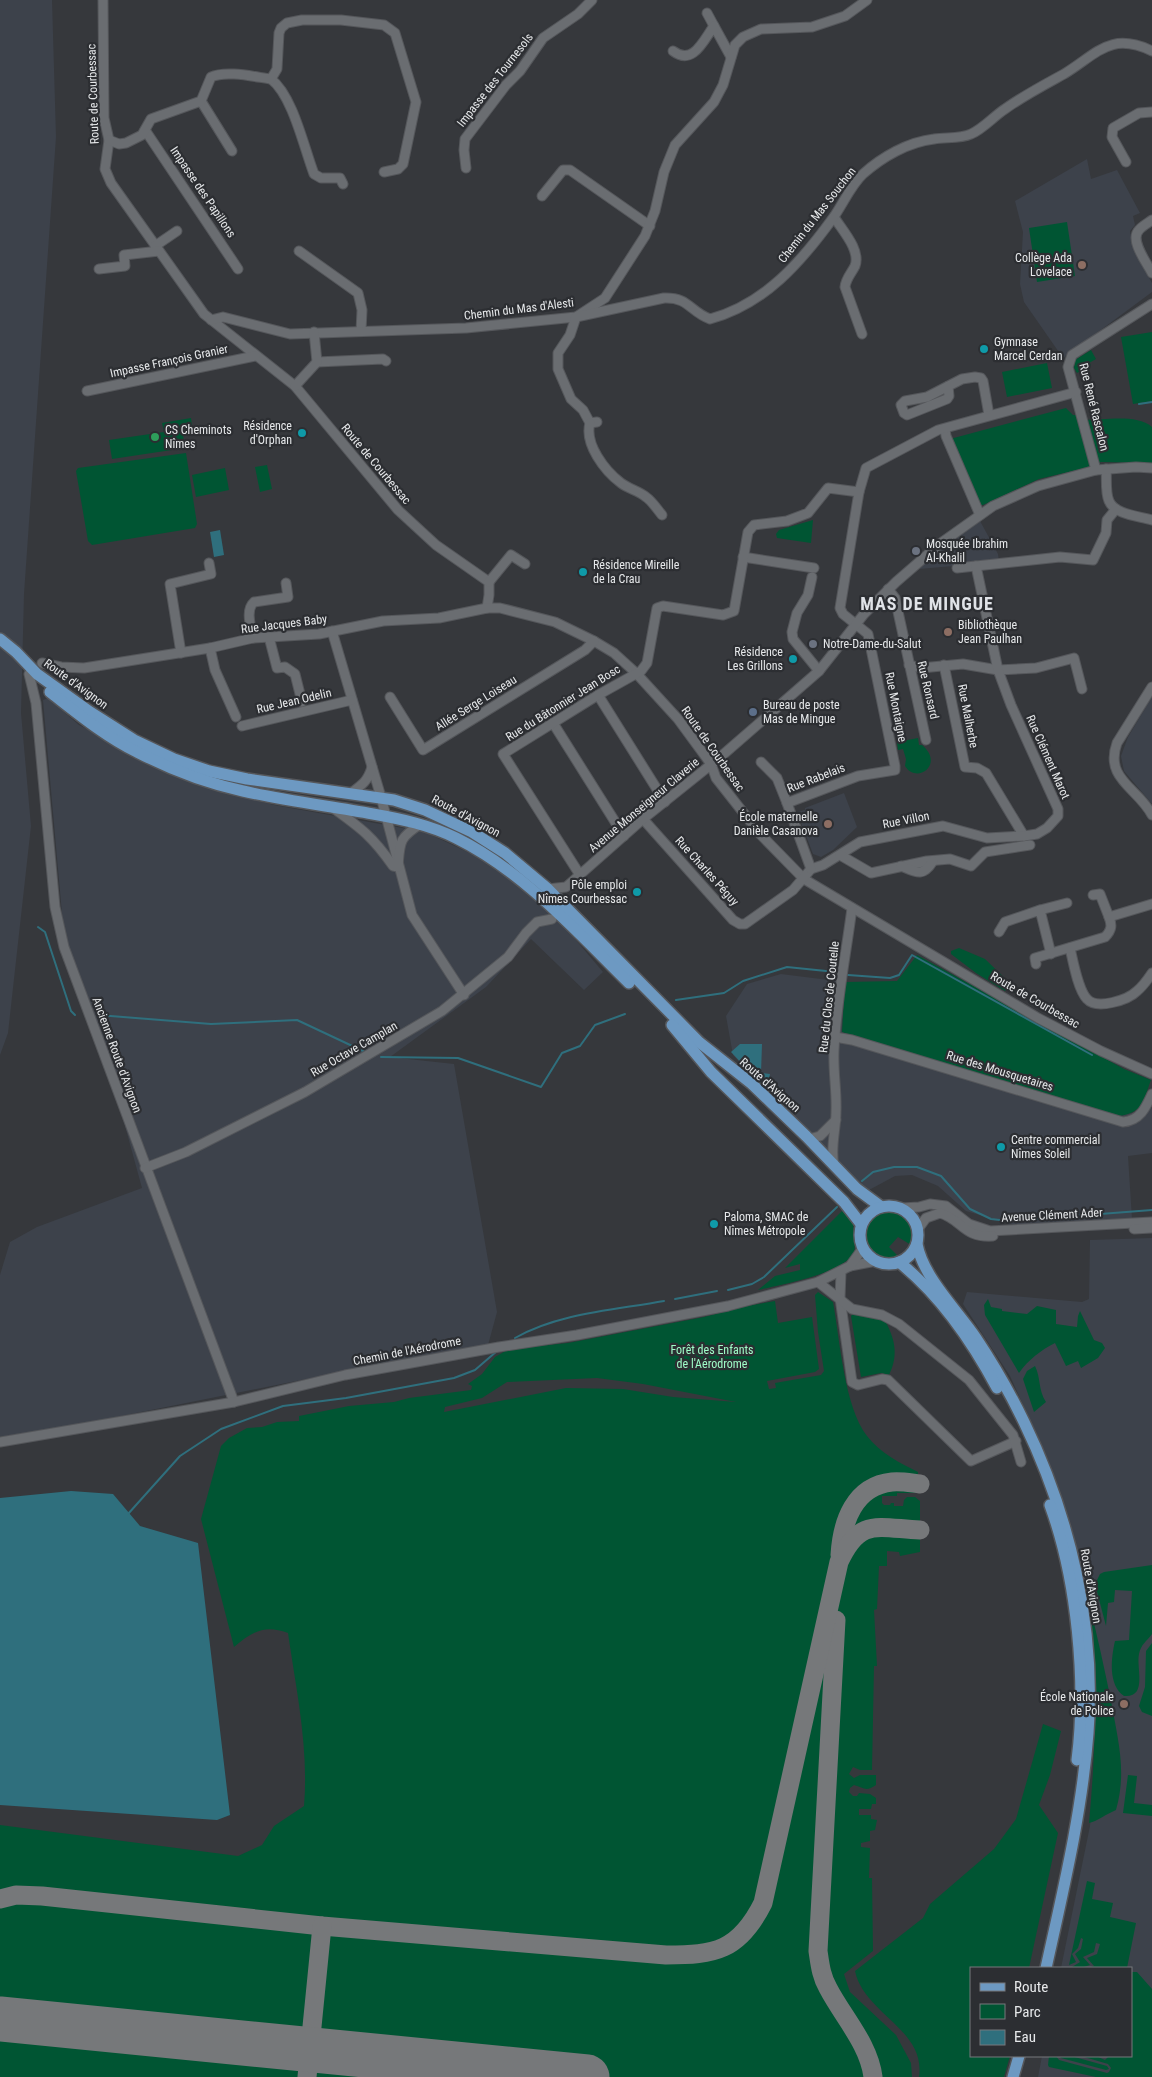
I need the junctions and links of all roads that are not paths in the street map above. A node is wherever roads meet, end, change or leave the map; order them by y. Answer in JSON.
{"nodes":[{"id":1,"x":104,"y":0,"type":"edge"},
{"id":2,"x":592,"y":0,"type":"edge"},
{"id":3,"x":867,"y":0,"type":"edge"},
{"id":4,"x":708,"y":13,"type":"dead end"},
{"id":5,"x":714,"y":26,"type":"junction"},
{"id":6,"x":673,"y":51,"type":"dead end"},
{"id":7,"x":1152,"y":51,"type":"edge"},
{"id":8,"x":730,"y":57,"type":"junction"},
{"id":9,"x":271,"y":79,"type":"junction"},
{"id":10,"x":201,"y":101,"type":"junction"},
{"id":11,"x":1152,"y":112,"type":"edge"},
{"id":12,"x":145,"y":130,"type":"junction"},
{"id":13,"x":108,"y":140,"type":"junction"},
{"id":14,"x":232,"y":152,"type":"dead end"},
{"id":15,"x":1126,"y":162,"type":"dead end"},
{"id":16,"x":466,"y":168,"type":"dead end"},
{"id":17,"x":384,"y":172,"type":"dead end"},
{"id":18,"x":343,"y":184,"type":"dead end"},
{"id":19,"x":542,"y":196,"type":"dead end"},
{"id":20,"x":834,"y":217,"type":"junction"},
{"id":21,"x":1152,"y":220,"type":"edge"},
{"id":22,"x":650,"y":226,"type":"junction"},
{"id":23,"x":177,"y":231,"type":"dead end"},
{"id":24,"x":157,"y":248,"type":"junction"},
{"id":25,"x":299,"y":252,"type":"dead end"},
{"id":26,"x":99,"y":269,"type":"dead end"},
{"id":27,"x":238,"y":269,"type":"dead end"},
{"id":28,"x":1152,"y":273,"type":"edge"},
{"id":29,"x":1152,"y":304,"type":"edge"},
{"id":30,"x":576,"y":317,"type":"junction"},
{"id":31,"x":210,"y":320,"type":"junction"},
{"id":32,"x":361,"y":331,"type":"junction"},
{"id":33,"x":314,"y":332,"type":"junction"},
{"id":34,"x":862,"y":334,"type":"dead end"},
{"id":35,"x":255,"y":356,"type":"junction"},
{"id":36,"x":386,"y":361,"type":"dead end"},
{"id":37,"x":317,"y":362,"type":"junction"},
{"id":38,"x":294,"y":386,"type":"junction"},
{"id":39,"x":948,"y":386,"type":"junction"},
{"id":40,"x":87,"y":391,"type":"dead end"},
{"id":41,"x":1076,"y":392,"type":"junction"},
{"id":42,"x":989,"y":415,"type":"junction"},
{"id":43,"x":945,"y":429,"type":"junction"},
{"id":44,"x":1152,"y":468,"type":"edge"},
{"id":45,"x":1101,"y":470,"type":"junction"},
{"id":46,"x":859,"y":492,"type":"junction"},
{"id":47,"x":1116,"y":509,"type":"junction"},
{"id":48,"x":662,"y":515,"type":"dead end"},
{"id":49,"x":980,"y":516,"type":"junction"},
{"id":50,"x":1152,"y":520,"type":"edge"},
{"id":51,"x":744,"y":557,"type":"junction"},
{"id":52,"x":209,"y":563,"type":"dead end"},
{"id":53,"x":525,"y":564,"type":"dead end"},
{"id":54,"x":976,"y":566,"type":"junction"},
{"id":55,"x":957,"y":568,"type":"dead end"},
{"id":56,"x":489,"y":582,"type":"junction"},
{"id":57,"x":286,"y":583,"type":"dead end"},
{"id":58,"x":888,"y":589,"type":"junction"},
{"id":59,"x":487,"y":608,"type":"junction"},
{"id":60,"x":856,"y":624,"type":"junction"},
{"id":61,"x":332,"y":631,"type":"junction"},
{"id":62,"x":269,"y":637,"type":"junction"},
{"id":63,"x":253,"y":638,"type":"junction"},
{"id":64,"x":0,"y":640,"type":"edge"},
{"id":65,"x":594,"y":640,"type":"junction"},
{"id":66,"x":210,"y":648,"type":"junction"},
{"id":67,"x":181,"y":653,"type":"junction"},
{"id":68,"x":42,"y":663,"type":"dead end"},
{"id":69,"x":944,"y":665,"type":"junction"},
{"id":70,"x":909,"y":666,"type":"junction"},
{"id":71,"x":998,"y":670,"type":"junction"},
{"id":72,"x":819,"y":671,"type":"junction"},
{"id":73,"x":636,"y":673,"type":"junction"},
{"id":74,"x":29,"y":674,"type":"junction"},
{"id":75,"x":1152,"y":687,"type":"edge"},
{"id":76,"x":1082,"y":689,"type":"dead end"},
{"id":77,"x":50,"y":692,"type":"junction"},
{"id":78,"x":598,"y":695,"type":"junction"},
{"id":79,"x":390,"y":696,"type":"dead end"},
{"id":80,"x":352,"y":700,"type":"junction"},
{"id":81,"x":302,"y":702,"type":"dead end"},
{"id":82,"x":36,"y":703,"type":"junction"},
{"id":83,"x":236,"y":716,"type":"dead end"},
{"id":84,"x":553,"y":723,"type":"junction"},
{"id":85,"x":242,"y":726,"type":"dead end"},
{"id":86,"x":926,"y":740,"type":"dead end"},
{"id":87,"x":761,"y":762,"type":"dead end"},
{"id":88,"x":711,"y":764,"type":"junction"},
{"id":89,"x":372,"y":767,"type":"junction"},
{"id":90,"x":895,"y":770,"type":"joint"},
{"id":91,"x":351,"y":793,"type":"junction"},
{"id":92,"x":381,"y":797,"type":"junction"},
{"id":93,"x":665,"y":802,"type":"junction"},
{"id":94,"x":787,"y":803,"type":"junction"},
{"id":95,"x":330,"y":806,"type":"junction"},
{"id":96,"x":1152,"y":815,"type":"edge"},
{"id":97,"x":385,"y":816,"type":"junction"},
{"id":98,"x":643,"y":819,"type":"junction"},
{"id":99,"x":421,"y":824,"type":"junction"},
{"id":100,"x":624,"y":836,"type":"junction"},
{"id":101,"x":1024,"y":836,"type":"junction"},
{"id":102,"x":1030,"y":845,"type":"dead end"},
{"id":103,"x":840,"y":855,"type":"junction"},
{"id":104,"x":398,"y":868,"type":"junction"},
{"id":105,"x":812,"y":869,"type":"junction"},
{"id":106,"x":580,"y":875,"type":"junction"},
{"id":107,"x":804,"y":879,"type":"junction"},
{"id":108,"x":548,"y":889,"type":"junction"},
{"id":109,"x":1093,"y":895,"type":"dead end"},
{"id":110,"x":1067,"y":902,"type":"dead end"},
{"id":111,"x":1152,"y":904,"type":"edge"},
{"id":112,"x":852,"y":908,"type":"junction"},
{"id":113,"x":1040,"y":910,"type":"junction"},
{"id":114,"x":1110,"y":917,"type":"junction"},
{"id":115,"x":552,"y":919,"type":"dead end"},
{"id":116,"x":999,"y":932,"type":"dead end"},
{"id":117,"x":1070,"y":948,"type":"junction"},
{"id":118,"x":1051,"y":954,"type":"junction"},
{"id":119,"x":1036,"y":964,"type":"dead end"},
{"id":120,"x":1152,"y":974,"type":"edge"},
{"id":121,"x":464,"y":995,"type":"junction"},
{"id":122,"x":835,"y":1037,"type":"junction"},
{"id":123,"x":1152,"y":1074,"type":"edge"},
{"id":124,"x":1150,"y":1098,"type":"edge"},
{"id":125,"x":836,"y":1120,"type":"junction"},
{"id":126,"x":809,"y":1139,"type":"junction"},
{"id":127,"x":834,"y":1165,"type":"junction"},
{"id":128,"x":145,"y":1168,"type":"junction"},
{"id":129,"x":880,"y":1206,"type":"junction"},
{"id":130,"x":902,"y":1208,"type":"junction"},
{"id":131,"x":1152,"y":1222,"type":"edge"},
{"id":132,"x":862,"y":1224,"type":"junction"},
{"id":133,"x":1152,"y":1228,"type":"edge"},
{"id":134,"x":918,"y":1229,"type":"junction"},
{"id":135,"x":917,"y":1244,"type":"junction"},
{"id":136,"x":863,"y":1248,"type":"junction"},
{"id":137,"x":876,"y":1261,"type":"junction"},
{"id":138,"x":898,"y":1262,"type":"junction"},
{"id":139,"x":850,"y":1266,"type":"junction"},
{"id":140,"x":841,"y":1272,"type":"junction"},
{"id":141,"x":818,"y":1282,"type":"junction"},
{"id":142,"x":840,"y":1298,"type":"junction"},
{"id":143,"x":234,"y":1402,"type":"junction"},
{"id":144,"x":1016,"y":1441,"type":"junction"},
{"id":145,"x":0,"y":1442,"type":"edge"},
{"id":146,"x":1022,"y":1462,"type":"dead end"},
{"id":147,"x":1038,"y":1967,"type":"edge"},
{"id":148,"x":1046,"y":1967,"type":"edge"},
{"id":149,"x":1019,"y":2057,"type":"edge"},
{"id":150,"x":1027,"y":2057,"type":"edge"},
{"id":151,"x":1013,"y":2077,"type":"edge"},
{"id":152,"x":1021,"y":2077,"type":"edge"}],
"edges":[{"from":1,"to":13,"type":"street","name":"Route de Courbessac"},
{"from":2,"to":16,"type":"street","name":"Impasse des Tournesols"},
{"from":3,"to":8,"type":"street","name":"Chemin du Mas d'Alesti"},
{"from":4,"to":5,"type":"street"},
{"from":5,"to":6,"type":"street"},
{"from":5,"to":8,"type":"street"},
{"from":7,"to":20,"type":"street","name":"Chemin du Mas Souchon"},
{"from":8,"to":22,"type":"street","name":"Chemin du Mas d'Alesti"},
{"from":9,"to":10,"type":"street"},
{"from":9,"to":17,"type":"street"},
{"from":9,"to":18,"type":"street"},
{"from":10,"to":12,"type":"street"},
{"from":10,"to":14,"type":"street"},
{"from":11,"to":15,"type":"street"},
{"from":12,"to":13,"type":"street"},
{"from":12,"to":27,"type":"street","name":"Impasse des Papillons"},
{"from":13,"to":24,"type":"street","name":"Route de Courbessac"},
{"from":19,"to":22,"type":"street"},
{"from":20,"to":30,"type":"street","name":"Chemin du Mas Souchon"},
{"from":20,"to":34,"type":"street"},
{"from":21,"to":28,"type":"street"},
{"from":22,"to":30,"type":"street","name":"Chemin du Mas d'Alesti"},
{"from":23,"to":24,"type":"street"},
{"from":24,"to":26,"type":"street"},
{"from":24,"to":31,"type":"street","name":"Route de Courbessac"},
{"from":25,"to":32,"type":"street"},
{"from":29,"to":41,"type":"street","name":"Rue René Rascalon"},
{"from":30,"to":32,"type":"street","name":"Chemin du Mas d'Alesti"},
{"from":30,"to":48,"type":"street"},
{"from":31,"to":33,"type":"street","name":"Chemin du Mas d'Alesti"},
{"from":31,"to":35,"type":"street","name":"Route de Courbessac"},
{"from":32,"to":33,"type":"street","name":"Chemin du Mas d'Alesti"},
{"from":33,"to":37,"type":"street"},
{"from":35,"to":38,"type":"street","name":"Route de Courbessac"},
{"from":35,"to":40,"type":"street","name":"Impasse François Granier"},
{"from":36,"to":37,"type":"street"},
{"from":37,"to":38,"type":"street"},
{"from":38,"to":56,"type":"street","name":"Route de Courbessac"},
{"from":39,"to":39,"type":"street"},
{"from":39,"to":42,"type":"street"},
{"from":41,"to":42,"type":"street"},
{"from":41,"to":45,"type":"street","name":"Rue René Rascalon"},
{"from":42,"to":43,"type":"street"},
{"from":43,"to":46,"type":"street"},
{"from":43,"to":49,"type":"street"},
{"from":44,"to":45,"type":"street","name":"Avenue Monseigneur Claverie"},
{"from":45,"to":47,"type":"street","name":"Rue René Rascalon"},
{"from":45,"to":49,"type":"street","name":"Avenue Monseigneur Claverie"},
{"from":46,"to":51,"type":"street"},
{"from":46,"to":60,"type":"street","name":"Rue Montaigne"},
{"from":47,"to":50,"type":"street"},
{"from":47,"to":54,"type":"street"},
{"from":49,"to":58,"type":"street","name":"Avenue Monseigneur Claverie"},
{"from":51,"to":72,"type":"street"},
{"from":51,"to":73,"type":"street"},
{"from":52,"to":67,"type":"street"},
{"from":53,"to":56,"type":"street"},
{"from":54,"to":55,"type":"street"},
{"from":54,"to":71,"type":"street"},
{"from":56,"to":59,"type":"street"},
{"from":57,"to":63,"type":"street"},
{"from":58,"to":60,"type":"street","name":"Avenue Monseigneur Claverie"},
{"from":58,"to":70,"type":"street","name":"Rue Ronsard"},
{"from":59,"to":61,"type":"street","name":"Rue Jacques Baby"},
{"from":59,"to":65,"type":"street","name":"Route de Courbessac"},
{"from":60,"to":72,"type":"street","name":"Avenue Monseigneur Claverie"},
{"from":60,"to":90,"type":"street","name":"Rue Montaigne"},
{"from":61,"to":62,"type":"street","name":"Rue Jacques Baby"},
{"from":61,"to":80,"type":"street","name":"Rue Jean Odelin"},
{"from":62,"to":63,"type":"street","name":"Rue Jacques Baby"},
{"from":62,"to":81,"type":"street"},
{"from":63,"to":66,"type":"street","name":"Rue Jacques Baby"},
{"from":64,"to":74,"type":"main road","name":"Route d'Avignon"},
{"from":64,"to":91,"type":"main road","name":"Route d'Avignon"},
{"from":65,"to":73,"type":"street","name":"Route de Courbessac"},
{"from":65,"to":79,"type":"street","name":"Allée Serge Loiseau"},
{"from":66,"to":67,"type":"street","name":"Rue Jacques Baby"},
{"from":66,"to":83,"type":"street"},
{"from":67,"to":68,"type":"street","name":"Rue Jacques Baby"},
{"from":69,"to":70,"type":"street"},
{"from":69,"to":71,"type":"street"},
{"from":69,"to":101,"type":"street","name":"Rue Malherbe"},
{"from":70,"to":86,"type":"street","name":"Rue Ronsard"},
{"from":71,"to":76,"type":"street"},
{"from":71,"to":101,"type":"street","name":"Rue Clément Marot"},
{"from":72,"to":88,"type":"street","name":"Avenue Monseigneur Claverie"},
{"from":73,"to":78,"type":"street","name":"Rue du Bâtonnier Jean Bosc"},
{"from":73,"to":88,"type":"street","name":"Route de Courbessac"},
{"from":74,"to":77,"type":"main road","name":"Route d'Avignon"},
{"from":74,"to":82,"type":"street","name":"Ancienne Route d'Avignon"},
{"from":75,"to":96,"type":"street"},
{"from":77,"to":82,"type":"street"},
{"from":77,"to":95,"type":"main road","name":"Route d'Avignon"},
{"from":78,"to":84,"type":"street","name":"Rue du Bâtonnier Jean Bosc"},
{"from":78,"to":93,"type":"street"},
{"from":80,"to":85,"type":"street","name":"Rue Jean Odelin"},
{"from":80,"to":89,"type":"street","name":"Rue Jean Odelin"},
{"from":82,"to":128,"type":"street","name":"Ancienne Route d'Avignon"},
{"from":84,"to":100,"type":"street"},
{"from":84,"to":106,"type":"street","name":"Rue du Bâtonnier Jean Bosc"},
{"from":87,"to":94,"type":"street"},
{"from":88,"to":93,"type":"street","name":"Avenue Monseigneur Claverie"},
{"from":88,"to":107,"type":"street","name":"Route de Courbessac"},
{"from":89,"to":91,"type":"street"},
{"from":89,"to":92,"type":"street","name":"Rue Jean Odelin"},
{"from":90,"to":94,"type":"street","name":"Rue Rabelais"},
{"from":91,"to":92,"type":"main road","name":"Route d'Avignon"},
{"from":92,"to":97,"type":"street","name":"Rue Jean Odelin"},
{"from":92,"to":108,"type":"main road","name":"Route d'Avignon"},
{"from":93,"to":98,"type":"street","name":"Avenue Monseigneur Claverie"},
{"from":94,"to":105,"type":"street","name":"Rue Rabelais"},
{"from":95,"to":97,"type":"main road","name":"Route d'Avignon"},
{"from":95,"to":104,"type":"street"},
{"from":97,"to":99,"type":"main road","name":"Route d'Avignon"},
{"from":97,"to":104,"type":"street","name":"Rue Jean Odelin"},
{"from":98,"to":100,"type":"street","name":"Avenue Monseigneur Claverie"},
{"from":98,"to":107,"type":"street","name":"Rue Charles Péguy"},
{"from":99,"to":104,"type":"street"},
{"from":99,"to":132,"type":"main road","name":"Route d'Avignon"},
{"from":100,"to":106,"type":"street","name":"Avenue Monseigneur Claverie"},
{"from":101,"to":103,"type":"street","name":"Rue Villon"},
{"from":102,"to":103,"type":"street"},
{"from":103,"to":105,"type":"street","name":"Rue Villon"},
{"from":104,"to":121,"type":"street","name":"Rue Jean Odelin"},
{"from":105,"to":107,"type":"street","name":"Rue Villon"},
{"from":106,"to":108,"type":"street","name":"Avenue Monseigneur Claverie"},
{"from":107,"to":112,"type":"street","name":"Route de Courbessac"},
{"from":108,"to":126,"type":"main road","name":"Route d'Avignon"},
{"from":109,"to":114,"type":"street"},
{"from":110,"to":113,"type":"street"},
{"from":111,"to":114,"type":"street"},
{"from":112,"to":122,"type":"street","name":"Rue du Clos de Coutelle"},
{"from":112,"to":123,"type":"street","name":"Route de Courbessac"},
{"from":113,"to":116,"type":"street"},
{"from":113,"to":118,"type":"street"},
{"from":114,"to":117,"type":"street"},
{"from":115,"to":121,"type":"street","name":"Rue Octave Camplan"},
{"from":117,"to":118,"type":"street"},
{"from":117,"to":120,"type":"street"},
{"from":118,"to":119,"type":"street"},
{"from":121,"to":128,"type":"street","name":"Rue Octave Camplan"},
{"from":122,"to":124,"type":"street","name":"Rue des Mousquetaires"},
{"from":122,"to":125,"type":"street","name":"Rue du Clos de Coutelle"},
{"from":125,"to":126,"type":"street"},
{"from":125,"to":127,"type":"street","name":"Rue du Clos de Coutelle"},
{"from":126,"to":127,"type":"main road","name":"Route d'Avignon"},
{"from":127,"to":129,"type":"main road","name":"Route d'Avignon"},
{"from":128,"to":143,"type":"street","name":"Ancienne Route d'Avignon"},
{"from":129,"to":130,"type":"main road"},
{"from":129,"to":132,"type":"main road"},
{"from":130,"to":131,"type":"street","name":"Avenue Clément Ader"},
{"from":130,"to":134,"type":"main road"},
{"from":132,"to":136,"type":"main road"},
{"from":133,"to":134,"type":"street","name":"Avenue Clément Ader"},
{"from":134,"to":135,"type":"main road"},
{"from":135,"to":138,"type":"main road"},
{"from":135,"to":148,"type":"main road","name":"Route d'Avignon"},
{"from":136,"to":137,"type":"main road"},
{"from":136,"to":139,"type":"street","name":"Chemin de l'Aérodrome"},
{"from":137,"to":138,"type":"main road"},
{"from":137,"to":139,"type":"street","name":"Chemin de l'Aérodrome"},
{"from":138,"to":147,"type":"main road","name":"Route d'Avignon"},
{"from":139,"to":140,"type":"street","name":"Chemin de l'Aérodrome"},
{"from":140,"to":141,"type":"street","name":"Chemin de l'Aérodrome"},
{"from":140,"to":142,"type":"street"},
{"from":141,"to":142,"type":"street"},
{"from":141,"to":143,"type":"street","name":"Chemin de l'Aérodrome"},
{"from":142,"to":144,"type":"street"},
{"from":142,"to":144,"type":"street"},
{"from":143,"to":145,"type":"street","name":"Chemin de l'Aérodrome"},
{"from":144,"to":146,"type":"street"},
{"from":149,"to":151,"type":"main road"},
{"from":150,"to":152,"type":"main road"}]}
